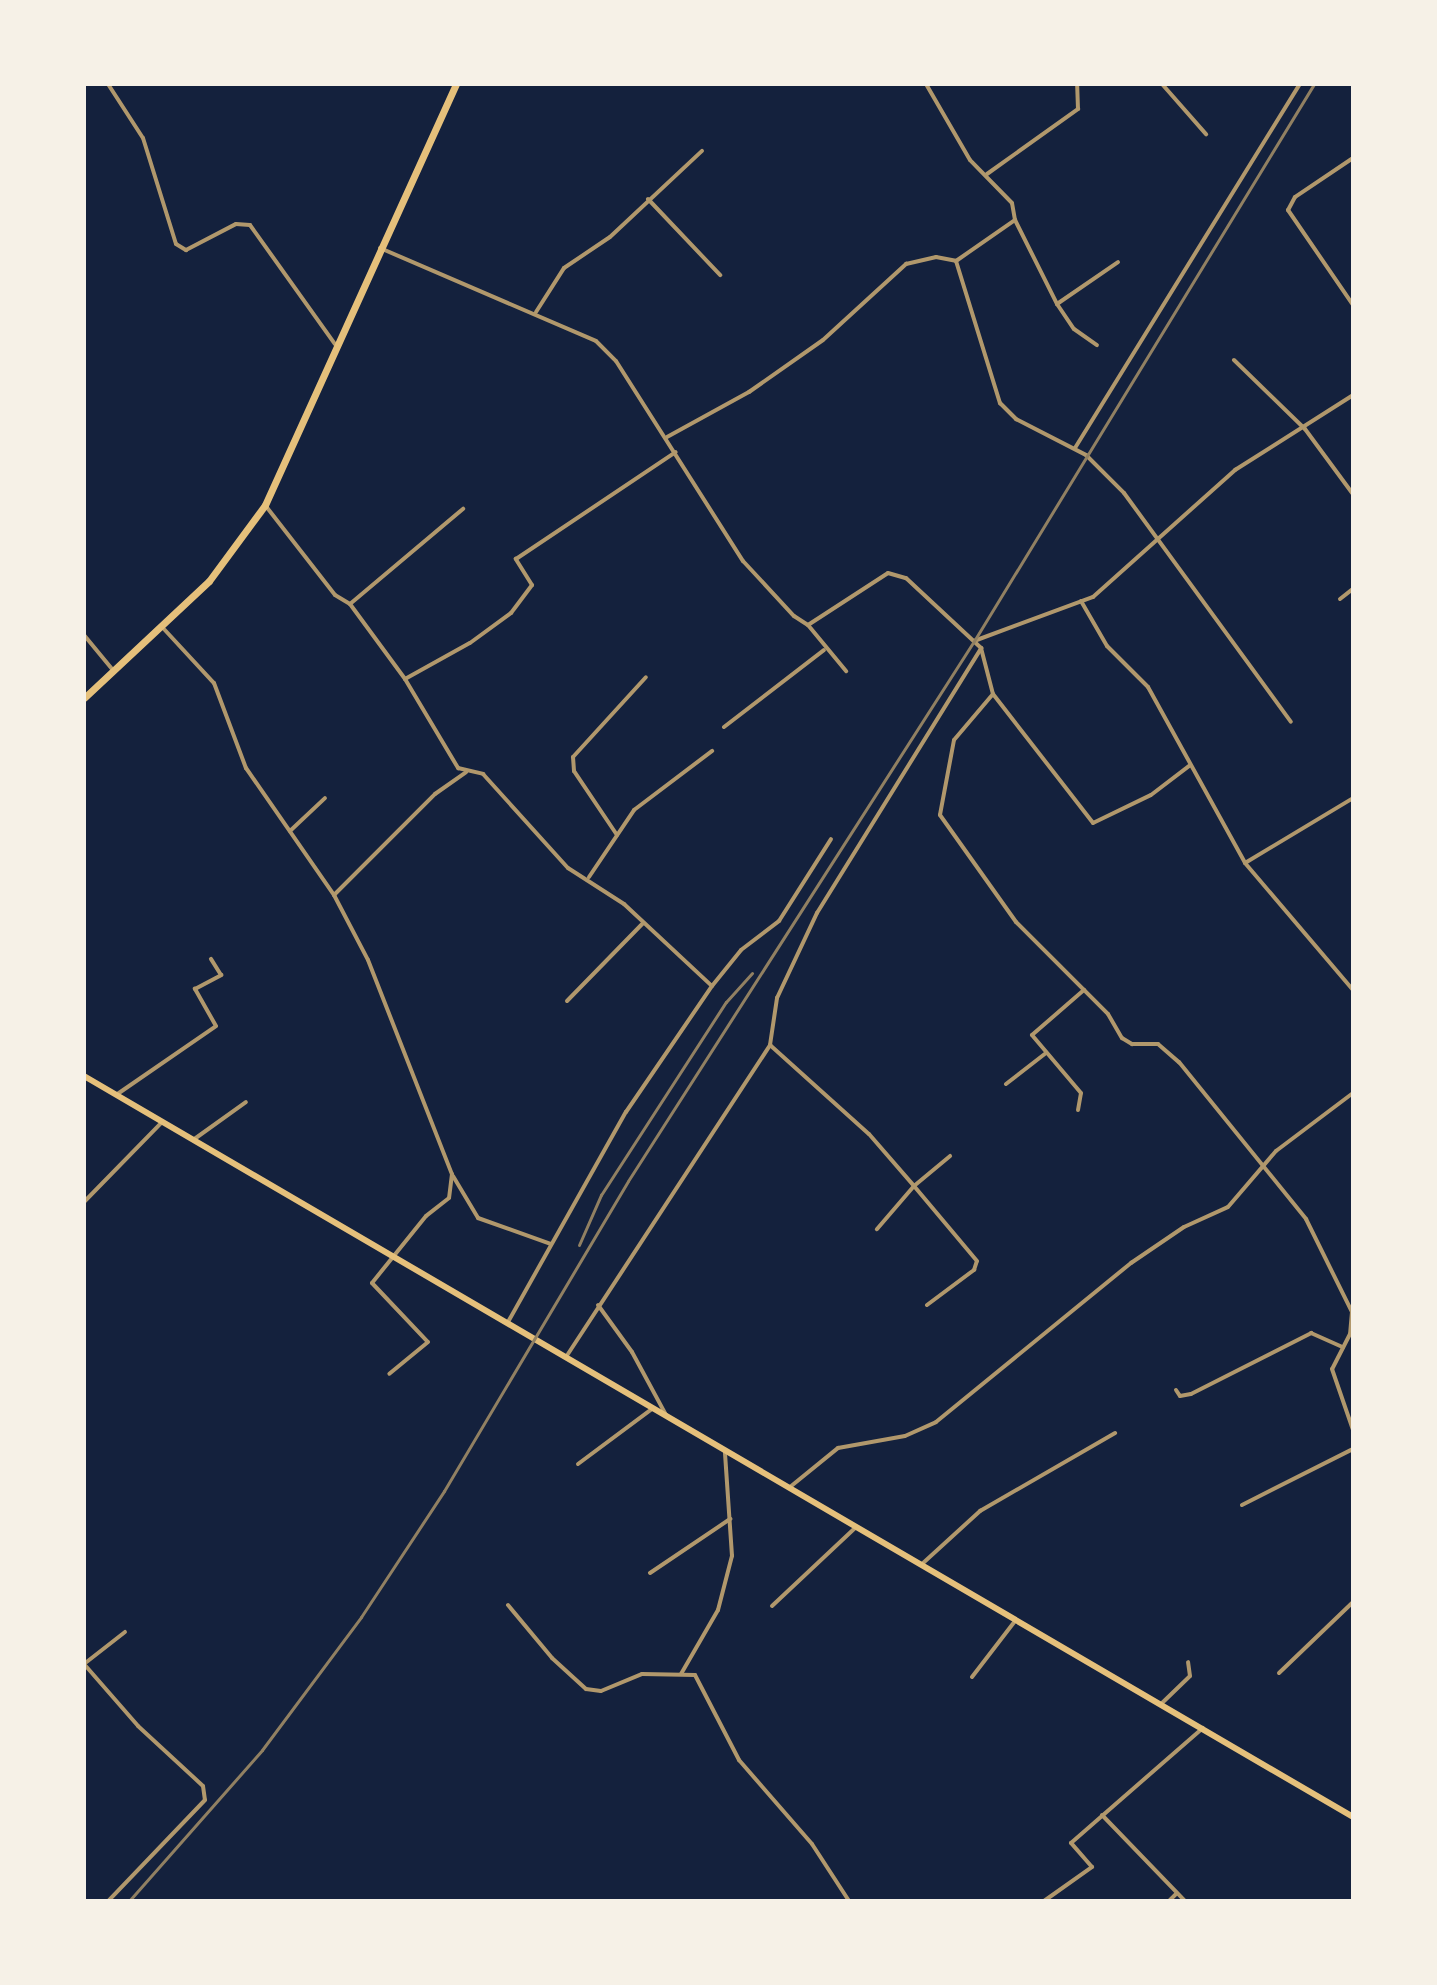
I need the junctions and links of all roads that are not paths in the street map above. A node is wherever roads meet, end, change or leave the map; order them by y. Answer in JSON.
{"nodes":[{"id":1,"x":108,"y":84,"type":"edge"},
{"id":2,"x":456,"y":84,"type":"edge"},
{"id":3,"x":926,"y":84,"type":"edge"},
{"id":4,"x":1077,"y":84,"type":"edge"},
{"id":5,"x":1162,"y":84,"type":"edge"},
{"id":6,"x":1300,"y":84,"type":"edge"},
{"id":7,"x":1206,"y":134,"type":"dead end"},
{"id":8,"x":702,"y":151,"type":"dead end"},
{"id":9,"x":1353,"y":158,"type":"edge"},
{"id":10,"x":987,"y":174,"type":"junction"},
{"id":11,"x":648,"y":199,"type":"junction"},
{"id":12,"x":1015,"y":220,"type":"junction"},
{"id":13,"x":378,"y":247,"type":"junction"},
{"id":14,"x":956,"y":261,"type":"junction"},
{"id":15,"x":1118,"y":262,"type":"dead end"},
{"id":16,"x":720,"y":275,"type":"dead end"},
{"id":17,"x":1057,"y":304,"type":"junction"},
{"id":18,"x":1353,"y":305,"type":"edge"},
{"id":19,"x":536,"y":312,"type":"junction"},
{"id":20,"x":335,"y":344,"type":"junction"},
{"id":21,"x":1097,"y":345,"type":"dead end"},
{"id":22,"x":1234,"y":360,"type":"dead end"},
{"id":23,"x":1353,"y":395,"type":"edge"},
{"id":24,"x":1305,"y":429,"type":"junction"},
{"id":25,"x":667,"y":437,"type":"junction"},
{"id":26,"x":1075,"y":448,"type":"junction"},
{"id":27,"x":676,"y":452,"type":"junction"},
{"id":28,"x":1353,"y":494,"type":"edge"},
{"id":29,"x":265,"y":505,"type":"junction"},
{"id":30,"x":463,"y":509,"type":"dead end"},
{"id":31,"x":1162,"y":540,"type":"junction"},
{"id":32,"x":1353,"y":589,"type":"edge"},
{"id":33,"x":1340,"y":599,"type":"dead end"},
{"id":34,"x":1081,"y":601,"type":"junction"},
{"id":35,"x":350,"y":604,"type":"junction"},
{"id":36,"x":808,"y":625,"type":"junction"},
{"id":37,"x":163,"y":628,"type":"junction"},
{"id":38,"x":84,"y":635,"type":"edge"},
{"id":39,"x":974,"y":641,"type":"junction"},
{"id":40,"x":981,"y":648,"type":"junction"},
{"id":41,"x":824,"y":650,"type":"junction"},
{"id":42,"x":846,"y":671,"type":"dead end"},
{"id":43,"x":114,"y":672,"type":"junction"},
{"id":44,"x":646,"y":677,"type":"dead end"},
{"id":45,"x":405,"y":679,"type":"junction"},
{"id":46,"x":993,"y":694,"type":"junction"},
{"id":47,"x":84,"y":698,"type":"edge"},
{"id":48,"x":1291,"y":722,"type":"dead end"},
{"id":49,"x":724,"y":727,"type":"dead end"},
{"id":50,"x":712,"y":751,"type":"dead end"},
{"id":51,"x":1189,"y":766,"type":"junction"},
{"id":52,"x":466,"y":772,"type":"junction"},
{"id":53,"x":325,"y":798,"type":"dead end"},
{"id":54,"x":1353,"y":798,"type":"edge"},
{"id":55,"x":290,"y":831,"type":"junction"},
{"id":56,"x":617,"y":835,"type":"junction"},
{"id":57,"x":831,"y":839,"type":"dead end"},
{"id":58,"x":1245,"y":863,"type":"junction"},
{"id":59,"x":589,"y":877,"type":"junction"},
{"id":60,"x":334,"y":895,"type":"junction"},
{"id":61,"x":643,"y":923,"type":"junction"},
{"id":62,"x":211,"y":959,"type":"dead end"},
{"id":63,"x":712,"y":986,"type":"junction"},
{"id":64,"x":1084,"y":990,"type":"junction"},
{"id":65,"x":1353,"y":990,"type":"edge"},
{"id":66,"x":567,"y":1001,"type":"dead end"},
{"id":67,"x":770,"y":1045,"type":"junction"},
{"id":68,"x":1046,"y":1053,"type":"junction"},
{"id":69,"x":84,"y":1076,"type":"edge"},
{"id":70,"x":1006,"y":1084,"type":"dead end"},
{"id":71,"x":1353,"y":1093,"type":"edge"},
{"id":72,"x":116,"y":1095,"type":"junction"},
{"id":73,"x":246,"y":1102,"type":"dead end"},
{"id":74,"x":1078,"y":1110,"type":"dead end"},
{"id":75,"x":162,"y":1122,"type":"junction"},
{"id":76,"x":193,"y":1140,"type":"junction"},
{"id":77,"x":950,"y":1156,"type":"dead end"},
{"id":78,"x":1262,"y":1166,"type":"junction"},
{"id":79,"x":452,"y":1174,"type":"junction"},
{"id":80,"x":914,"y":1186,"type":"junction"},
{"id":81,"x":84,"y":1202,"type":"edge"},
{"id":82,"x":877,"y":1229,"type":"dead end"},
{"id":83,"x":552,"y":1245,"type":"junction"},
{"id":84,"x":395,"y":1257,"type":"junction"},
{"id":85,"x":598,"y":1305,"type":"junction"},
{"id":86,"x":927,"y":1305,"type":"dead end"},
{"id":87,"x":507,"y":1324,"type":"junction"},
{"id":88,"x":1343,"y":1347,"type":"junction"},
{"id":89,"x":566,"y":1357,"type":"junction"},
{"id":90,"x":389,"y":1374,"type":"dead end"},
{"id":91,"x":1176,"y":1390,"type":"dead end"},
{"id":92,"x":653,"y":1408,"type":"junction"},
{"id":93,"x":666,"y":1416,"type":"junction"},
{"id":94,"x":1353,"y":1430,"type":"edge"},
{"id":95,"x":1115,"y":1433,"type":"dead end"},
{"id":96,"x":1353,"y":1449,"type":"edge"},
{"id":97,"x":725,"y":1450,"type":"junction"},
{"id":98,"x":578,"y":1464,"type":"dead end"},
{"id":99,"x":788,"y":1488,"type":"junction"},
{"id":100,"x":1242,"y":1505,"type":"dead end"},
{"id":101,"x":730,"y":1519,"type":"junction"},
{"id":102,"x":856,"y":1527,"type":"junction"},
{"id":103,"x":922,"y":1564,"type":"junction"},
{"id":104,"x":650,"y":1573,"type":"dead end"},
{"id":105,"x":1353,"y":1602,"type":"edge"},
{"id":106,"x":508,"y":1605,"type":"dead end"},
{"id":107,"x":772,"y":1606,"type":"dead end"},
{"id":108,"x":1016,"y":1619,"type":"junction"},
{"id":109,"x":125,"y":1632,"type":"dead end"},
{"id":110,"x":1188,"y":1662,"type":"dead end"},
{"id":111,"x":84,"y":1664,"type":"edge"},
{"id":112,"x":1279,"y":1673,"type":"dead end"},
{"id":113,"x":681,"y":1674,"type":"junction"},
{"id":114,"x":972,"y":1677,"type":"dead end"},
{"id":115,"x":1161,"y":1704,"type":"junction"},
{"id":116,"x":1203,"y":1728,"type":"junction"},
{"id":117,"x":1102,"y":1815,"type":"junction"},
{"id":118,"x":1352,"y":1815,"type":"edge"},
{"id":119,"x":1177,"y":1893,"type":"junction"},
{"id":120,"x":1053,"y":1899,"type":"edge"},
{"id":121,"x":108,"y":1901,"type":"edge"},
{"id":122,"x":849,"y":1901,"type":"edge"},
{"id":123,"x":1044,"y":1901,"type":"edge"},
{"id":124,"x":1169,"y":1901,"type":"edge"},
{"id":125,"x":1185,"y":1901,"type":"edge"}],
"edges":[{"from":1,"to":20,"type":"street"},
{"from":2,"to":13,"type":"main road"},
{"from":3,"to":10,"type":"street"},
{"from":4,"to":10,"type":"street"},
{"from":5,"to":7,"type":"street"},
{"from":6,"to":26,"type":"street"},
{"from":8,"to":11,"type":"street"},
{"from":9,"to":18,"type":"street"},
{"from":10,"to":12,"type":"street"},
{"from":11,"to":16,"type":"street"},
{"from":11,"to":19,"type":"street"},
{"from":12,"to":14,"type":"street"},
{"from":12,"to":17,"type":"street"},
{"from":13,"to":19,"type":"street"},
{"from":13,"to":20,"type":"main road"},
{"from":14,"to":25,"type":"street"},
{"from":14,"to":26,"type":"street"},
{"from":15,"to":17,"type":"street"},
{"from":17,"to":21,"type":"street"},
{"from":19,"to":25,"type":"street"},
{"from":20,"to":29,"type":"main road"},
{"from":22,"to":24,"type":"street"},
{"from":23,"to":24,"type":"street"},
{"from":24,"to":28,"type":"street"},
{"from":24,"to":31,"type":"street"},
{"from":25,"to":27,"type":"street"},
{"from":26,"to":31,"type":"street"},
{"from":27,"to":36,"type":"street"},
{"from":27,"to":45,"type":"street"},
{"from":29,"to":35,"type":"street"},
{"from":29,"to":37,"type":"main road"},
{"from":30,"to":35,"type":"street"},
{"from":31,"to":34,"type":"street"},
{"from":31,"to":48,"type":"street"},
{"from":32,"to":33,"type":"street"},
{"from":34,"to":39,"type":"street"},
{"from":34,"to":51,"type":"street"},
{"from":35,"to":45,"type":"street"},
{"from":36,"to":39,"type":"street"},
{"from":36,"to":41,"type":"street"},
{"from":37,"to":43,"type":"main road"},
{"from":37,"to":55,"type":"street"},
{"from":38,"to":43,"type":"street"},
{"from":39,"to":40,"type":"street"},
{"from":40,"to":46,"type":"street"},
{"from":40,"to":67,"type":"street"},
{"from":41,"to":42,"type":"street"},
{"from":41,"to":49,"type":"street"},
{"from":43,"to":47,"type":"main road"},
{"from":44,"to":56,"type":"street"},
{"from":45,"to":52,"type":"street"},
{"from":46,"to":51,"type":"street"},
{"from":46,"to":64,"type":"street"},
{"from":50,"to":56,"type":"street"},
{"from":51,"to":58,"type":"street"},
{"from":52,"to":59,"type":"street"},
{"from":52,"to":60,"type":"street"},
{"from":53,"to":55,"type":"street"},
{"from":54,"to":58,"type":"street"},
{"from":55,"to":60,"type":"street"},
{"from":56,"to":59,"type":"street"},
{"from":57,"to":63,"type":"street"},
{"from":58,"to":65,"type":"street"},
{"from":59,"to":61,"type":"street"},
{"from":60,"to":79,"type":"street"},
{"from":61,"to":63,"type":"street"},
{"from":61,"to":66,"type":"street"},
{"from":62,"to":72,"type":"street"},
{"from":63,"to":83,"type":"street"},
{"from":64,"to":68,"type":"street"},
{"from":64,"to":78,"type":"street"},
{"from":67,"to":80,"type":"street"},
{"from":67,"to":85,"type":"street"},
{"from":68,"to":70,"type":"street"},
{"from":68,"to":74,"type":"street"},
{"from":69,"to":72,"type":"main road"},
{"from":71,"to":78,"type":"street"},
{"from":72,"to":75,"type":"main road"},
{"from":73,"to":76,"type":"street"},
{"from":75,"to":76,"type":"main road"},
{"from":75,"to":81,"type":"street"},
{"from":76,"to":84,"type":"main road"},
{"from":77,"to":80,"type":"street"},
{"from":78,"to":88,"type":"street"},
{"from":78,"to":99,"type":"street"},
{"from":79,"to":83,"type":"street"},
{"from":79,"to":84,"type":"street"},
{"from":80,"to":82,"type":"street"},
{"from":80,"to":86,"type":"street"},
{"from":83,"to":87,"type":"street"},
{"from":84,"to":87,"type":"main road"},
{"from":84,"to":90,"type":"street"},
{"from":85,"to":89,"type":"street"},
{"from":85,"to":93,"type":"street"},
{"from":87,"to":89,"type":"main road"},
{"from":88,"to":91,"type":"street"},
{"from":88,"to":94,"type":"street"},
{"from":89,"to":92,"type":"main road"},
{"from":92,"to":93,"type":"main road"},
{"from":92,"to":98,"type":"street"},
{"from":93,"to":97,"type":"main road"},
{"from":95,"to":103,"type":"street"},
{"from":96,"to":100,"type":"street"},
{"from":97,"to":99,"type":"main road"},
{"from":97,"to":101,"type":"street"},
{"from":99,"to":102,"type":"main road"},
{"from":101,"to":104,"type":"street"},
{"from":101,"to":113,"type":"street"},
{"from":102,"to":103,"type":"main road"},
{"from":102,"to":107,"type":"street"},
{"from":103,"to":108,"type":"main road"},
{"from":105,"to":112,"type":"street"},
{"from":106,"to":113,"type":"street"},
{"from":108,"to":114,"type":"street"},
{"from":108,"to":115,"type":"main road"},
{"from":109,"to":111,"type":"street"},
{"from":110,"to":115,"type":"street"},
{"from":111,"to":121,"type":"street"},
{"from":113,"to":122,"type":"street"},
{"from":115,"to":116,"type":"main road"},
{"from":116,"to":117,"type":"street"},
{"from":116,"to":118,"type":"main road"},
{"from":117,"to":119,"type":"street"},
{"from":117,"to":120,"type":"street"},
{"from":119,"to":124,"type":"street"},
{"from":119,"to":125,"type":"street"},
{"from":120,"to":123,"type":"street"}]}
